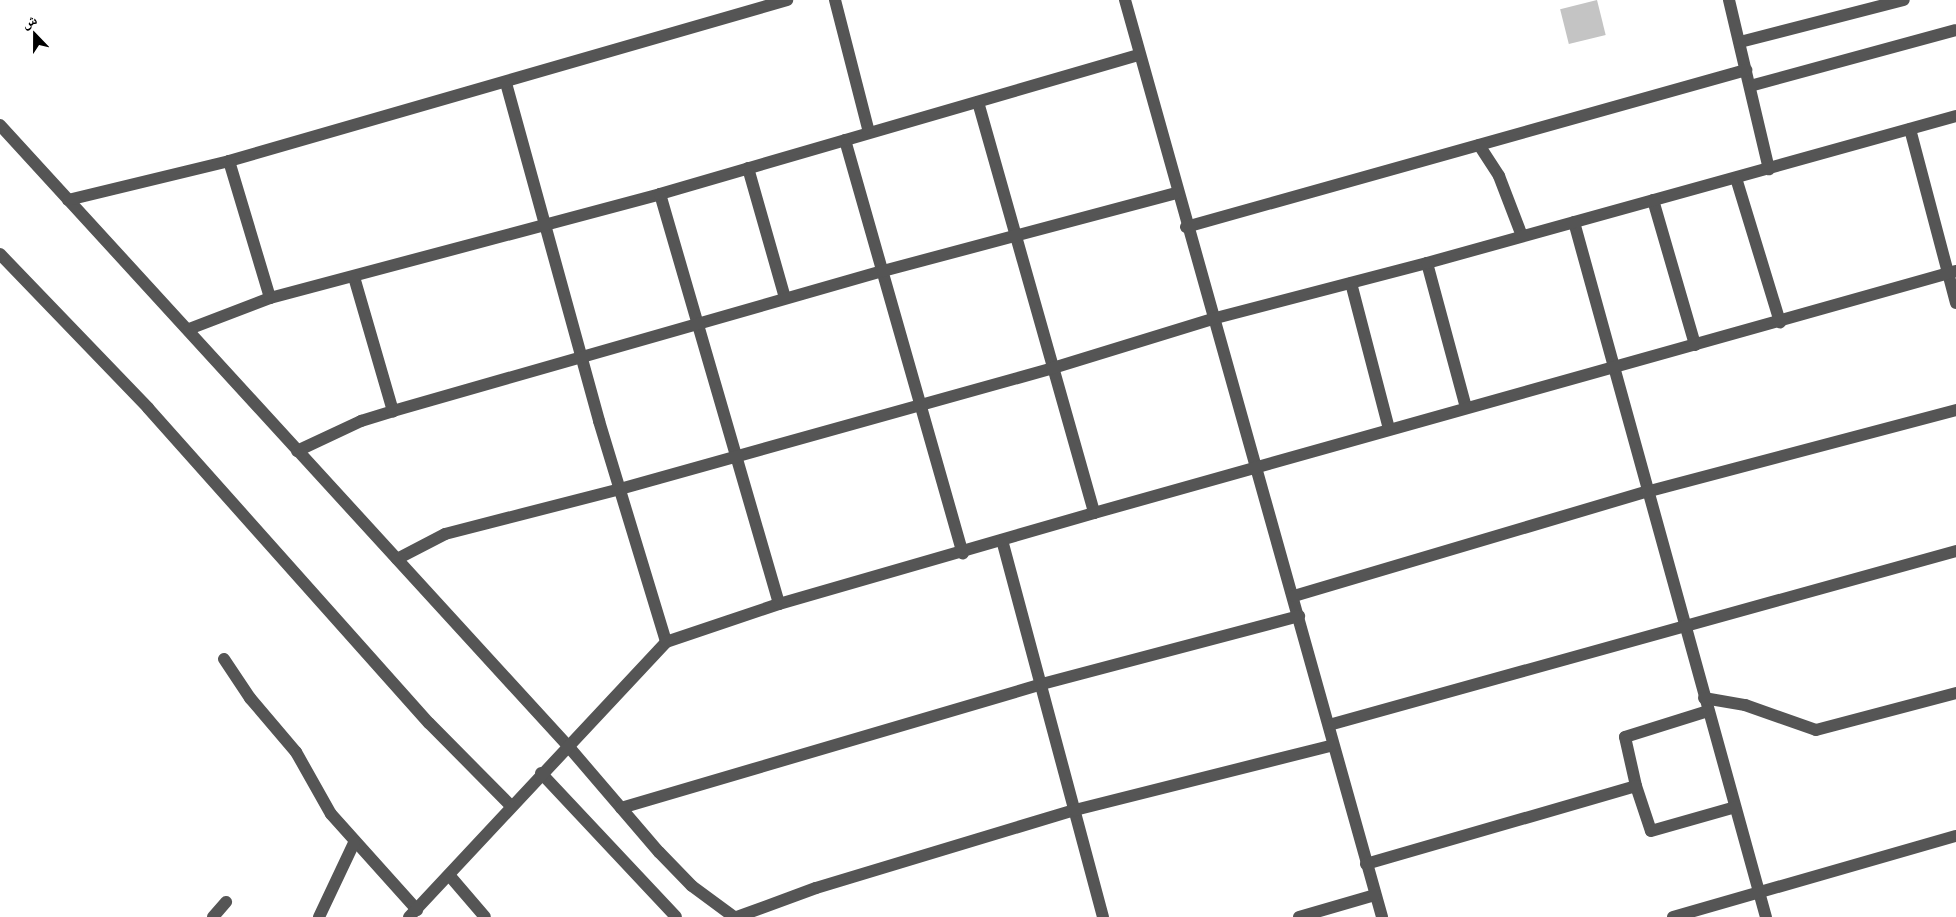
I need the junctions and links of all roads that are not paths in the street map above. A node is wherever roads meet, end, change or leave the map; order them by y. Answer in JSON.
{"nodes":[{"id":1,"x":788,"y":0,"type":"edge"},
{"id":2,"x":835,"y":0,"type":"edge"},
{"id":3,"x":1124,"y":0,"type":"edge"},
{"id":4,"x":1729,"y":0,"type":"edge"},
{"id":5,"x":1904,"y":0,"type":"edge"},
{"id":6,"x":1956,"y":30,"type":"edge"},
{"id":7,"x":1740,"y":42,"type":"junction"},
{"id":8,"x":1139,"y":55,"type":"junction"},
{"id":9,"x":1746,"y":70,"type":"junction"},
{"id":10,"x":506,"y":83,"type":"junction"},
{"id":11,"x":1750,"y":86,"type":"junction"},
{"id":12,"x":978,"y":102,"type":"junction"},
{"id":13,"x":1956,"y":116,"type":"edge"},
{"id":14,"x":0,"y":125,"type":"edge"},
{"id":15,"x":1910,"y":129,"type":"junction"},
{"id":16,"x":869,"y":132,"type":"junction"},
{"id":17,"x":845,"y":140,"type":"junction"},
{"id":18,"x":1478,"y":145,"type":"junction"},
{"id":19,"x":229,"y":161,"type":"junction"},
{"id":20,"x":748,"y":168,"type":"junction"},
{"id":21,"x":1769,"y":169,"type":"junction"},
{"id":22,"x":1736,"y":178,"type":"junction"},
{"id":23,"x":1177,"y":193,"type":"junction"},
{"id":24,"x":660,"y":194,"type":"junction"},
{"id":25,"x":68,"y":200,"type":"junction"},
{"id":26,"x":1653,"y":200,"type":"junction"},
{"id":27,"x":1574,"y":222,"type":"junction"},
{"id":28,"x":546,"y":225,"type":"junction"},
{"id":29,"x":1186,"y":227,"type":"junction"},
{"id":30,"x":1014,"y":235,"type":"junction"},
{"id":31,"x":1522,"y":236,"type":"junction"},
{"id":32,"x":0,"y":254,"type":"edge"},
{"id":33,"x":1427,"y":263,"type":"junction"},
{"id":34,"x":883,"y":271,"type":"junction"},
{"id":35,"x":1952,"y":272,"type":"edge"},
{"id":36,"x":354,"y":276,"type":"junction"},
{"id":37,"x":1351,"y":283,"type":"junction"},
{"id":38,"x":270,"y":298,"type":"junction"},
{"id":39,"x":785,"y":298,"type":"junction"},
{"id":40,"x":1956,"y":303,"type":"edge"},
{"id":41,"x":1212,"y":319,"type":"junction"},
{"id":42,"x":698,"y":322,"type":"junction"},
{"id":43,"x":1780,"y":322,"type":"junction"},
{"id":44,"x":189,"y":329,"type":"junction"},
{"id":45,"x":1695,"y":345,"type":"junction"},
{"id":46,"x":581,"y":357,"type":"junction"},
{"id":47,"x":1612,"y":367,"type":"junction"},
{"id":48,"x":1053,"y":368,"type":"junction"},
{"id":49,"x":920,"y":404,"type":"junction"},
{"id":50,"x":1466,"y":408,"type":"junction"},
{"id":51,"x":1956,"y":410,"type":"edge"},
{"id":52,"x":392,"y":411,"type":"junction"},
{"id":53,"x":1389,"y":429,"type":"junction"},
{"id":54,"x":297,"y":451,"type":"junction"},
{"id":55,"x":736,"y":457,"type":"junction"},
{"id":56,"x":1255,"y":467,"type":"junction"},
{"id":57,"x":620,"y":489,"type":"junction"},
{"id":58,"x":1646,"y":492,"type":"junction"},
{"id":59,"x":1094,"y":513,"type":"junction"},
{"id":60,"x":1002,"y":540,"type":"junction"},
{"id":61,"x":1956,"y":550,"type":"edge"},
{"id":62,"x":964,"y":553,"type":"junction"},
{"id":63,"x":397,"y":560,"type":"junction"},
{"id":64,"x":1294,"y":596,"type":"junction"},
{"id":65,"x":779,"y":604,"type":"junction"},
{"id":66,"x":1299,"y":616,"type":"junction"},
{"id":67,"x":1684,"y":629,"type":"junction"},
{"id":68,"x":666,"y":642,"type":"junction"},
{"id":69,"x":224,"y":659,"type":"dead end"},
{"id":70,"x":1042,"y":684,"type":"junction"},
{"id":71,"x":1956,"y":693,"type":"edge"},
{"id":72,"x":1704,"y":698,"type":"junction"},
{"id":73,"x":1708,"y":711,"type":"junction"},
{"id":74,"x":1329,"y":726,"type":"junction"},
{"id":75,"x":1333,"y":745,"type":"junction"},
{"id":76,"x":568,"y":746,"type":"junction"},
{"id":77,"x":541,"y":773,"type":"junction"},
{"id":78,"x":1636,"y":786,"type":"junction"},
{"id":79,"x":511,"y":806,"type":"junction"},
{"id":80,"x":621,"y":808,"type":"junction"},
{"id":81,"x":1735,"y":808,"type":"junction"},
{"id":82,"x":1075,"y":810,"type":"junction"},
{"id":83,"x":1956,"y":836,"type":"edge"},
{"id":84,"x":354,"y":843,"type":"junction"},
{"id":85,"x":1366,"y":864,"type":"junction"},
{"id":86,"x":450,"y":875,"type":"junction"},
{"id":87,"x":1759,"y":892,"type":"junction"},
{"id":88,"x":1375,"y":895,"type":"junction"},
{"id":89,"x":226,"y":902,"type":"dead end"},
{"id":90,"x":413,"y":913,"type":"edge"},
{"id":91,"x":212,"y":917,"type":"edge"},
{"id":92,"x":319,"y":917,"type":"edge"},
{"id":93,"x":485,"y":917,"type":"edge"},
{"id":94,"x":676,"y":917,"type":"edge"},
{"id":95,"x":735,"y":917,"type":"edge"},
{"id":96,"x":1103,"y":917,"type":"edge"},
{"id":97,"x":1299,"y":917,"type":"edge"},
{"id":98,"x":1382,"y":917,"type":"edge"},
{"id":99,"x":1673,"y":917,"type":"edge"},
{"id":100,"x":1766,"y":917,"type":"edge"}],
"edges":[{"from":1,"to":10,"type":"street"},
{"from":2,"to":16,"type":"street"},
{"from":3,"to":8,"type":"street"},
{"from":4,"to":7,"type":"street"},
{"from":5,"to":7,"type":"street"},
{"from":6,"to":11,"type":"street"},
{"from":7,"to":9,"type":"street"},
{"from":8,"to":12,"type":"street"},
{"from":8,"to":23,"type":"street"},
{"from":9,"to":11,"type":"street"},
{"from":9,"to":18,"type":"street"},
{"from":10,"to":19,"type":"street"},
{"from":10,"to":28,"type":"street"},
{"from":11,"to":21,"type":"street"},
{"from":12,"to":16,"type":"street"},
{"from":12,"to":30,"type":"street"},
{"from":13,"to":15,"type":"street"},
{"from":14,"to":25,"type":"street"},
{"from":15,"to":21,"type":"street"},
{"from":15,"to":35,"type":"street"},
{"from":16,"to":17,"type":"street"},
{"from":17,"to":20,"type":"street"},
{"from":17,"to":34,"type":"street"},
{"from":18,"to":29,"type":"street"},
{"from":18,"to":31,"type":"street"},
{"from":19,"to":25,"type":"street"},
{"from":19,"to":38,"type":"street"},
{"from":20,"to":24,"type":"street"},
{"from":20,"to":39,"type":"street"},
{"from":21,"to":22,"type":"street"},
{"from":22,"to":26,"type":"street"},
{"from":22,"to":43,"type":"street"},
{"from":23,"to":29,"type":"street"},
{"from":23,"to":30,"type":"street"},
{"from":24,"to":28,"type":"street"},
{"from":24,"to":42,"type":"street"},
{"from":25,"to":44,"type":"street"},
{"from":26,"to":27,"type":"street"},
{"from":26,"to":45,"type":"street"},
{"from":27,"to":31,"type":"street"},
{"from":27,"to":47,"type":"street"},
{"from":28,"to":36,"type":"street"},
{"from":28,"to":46,"type":"street"},
{"from":29,"to":41,"type":"street"},
{"from":30,"to":34,"type":"street"},
{"from":30,"to":48,"type":"street"},
{"from":31,"to":33,"type":"street"},
{"from":32,"to":79,"type":"street"},
{"from":33,"to":37,"type":"street"},
{"from":33,"to":50,"type":"street"},
{"from":34,"to":39,"type":"street"},
{"from":34,"to":49,"type":"street"},
{"from":35,"to":40,"type":"street"},
{"from":35,"to":43,"type":"street"},
{"from":36,"to":38,"type":"street"},
{"from":36,"to":52,"type":"street"},
{"from":37,"to":41,"type":"street"},
{"from":37,"to":53,"type":"street"},
{"from":38,"to":44,"type":"street"},
{"from":39,"to":42,"type":"street"},
{"from":41,"to":48,"type":"street"},
{"from":41,"to":56,"type":"street"},
{"from":42,"to":46,"type":"street"},
{"from":42,"to":55,"type":"street"},
{"from":43,"to":45,"type":"street"},
{"from":44,"to":54,"type":"street"},
{"from":45,"to":47,"type":"street"},
{"from":46,"to":52,"type":"street"},
{"from":46,"to":57,"type":"street"},
{"from":47,"to":50,"type":"street"},
{"from":47,"to":58,"type":"street"},
{"from":48,"to":49,"type":"street"},
{"from":48,"to":59,"type":"street"},
{"from":49,"to":55,"type":"street"},
{"from":49,"to":62,"type":"street"},
{"from":50,"to":53,"type":"street"},
{"from":51,"to":58,"type":"street"},
{"from":52,"to":54,"type":"street"},
{"from":53,"to":56,"type":"street"},
{"from":54,"to":63,"type":"street"},
{"from":55,"to":57,"type":"street"},
{"from":55,"to":65,"type":"street"},
{"from":56,"to":59,"type":"street"},
{"from":56,"to":64,"type":"street"},
{"from":57,"to":63,"type":"street"},
{"from":57,"to":68,"type":"street"},
{"from":58,"to":64,"type":"street"},
{"from":58,"to":67,"type":"street"},
{"from":59,"to":60,"type":"street"},
{"from":60,"to":62,"type":"street"},
{"from":60,"to":70,"type":"street"},
{"from":61,"to":67,"type":"street"},
{"from":62,"to":65,"type":"street"},
{"from":63,"to":76,"type":"street"},
{"from":64,"to":66,"type":"street"},
{"from":65,"to":68,"type":"street"},
{"from":66,"to":70,"type":"street"},
{"from":66,"to":74,"type":"street"},
{"from":67,"to":72,"type":"street"},
{"from":67,"to":74,"type":"street"},
{"from":68,"to":76,"type":"street"},
{"from":69,"to":84,"type":"street"},
{"from":70,"to":80,"type":"street"},
{"from":70,"to":82,"type":"street"},
{"from":71,"to":72,"type":"street"},
{"from":72,"to":73,"type":"street"},
{"from":73,"to":78,"type":"street"},
{"from":73,"to":81,"type":"street"},
{"from":74,"to":75,"type":"street"},
{"from":75,"to":82,"type":"street"},
{"from":75,"to":85,"type":"street"},
{"from":76,"to":77,"type":"street"},
{"from":76,"to":80,"type":"street"},
{"from":77,"to":79,"type":"street"},
{"from":77,"to":94,"type":"street"},
{"from":78,"to":81,"type":"street"},
{"from":78,"to":85,"type":"street"},
{"from":79,"to":86,"type":"street"},
{"from":80,"to":95,"type":"street"},
{"from":81,"to":87,"type":"street"},
{"from":82,"to":95,"type":"street"},
{"from":82,"to":96,"type":"street"},
{"from":83,"to":87,"type":"street"},
{"from":84,"to":90,"type":"street"},
{"from":84,"to":92,"type":"street"},
{"from":85,"to":88,"type":"street"},
{"from":86,"to":90,"type":"street"},
{"from":86,"to":93,"type":"street"},
{"from":87,"to":99,"type":"street"},
{"from":87,"to":100,"type":"street"},
{"from":88,"to":97,"type":"street"},
{"from":88,"to":98,"type":"street"},
{"from":89,"to":91,"type":"street"}]}
